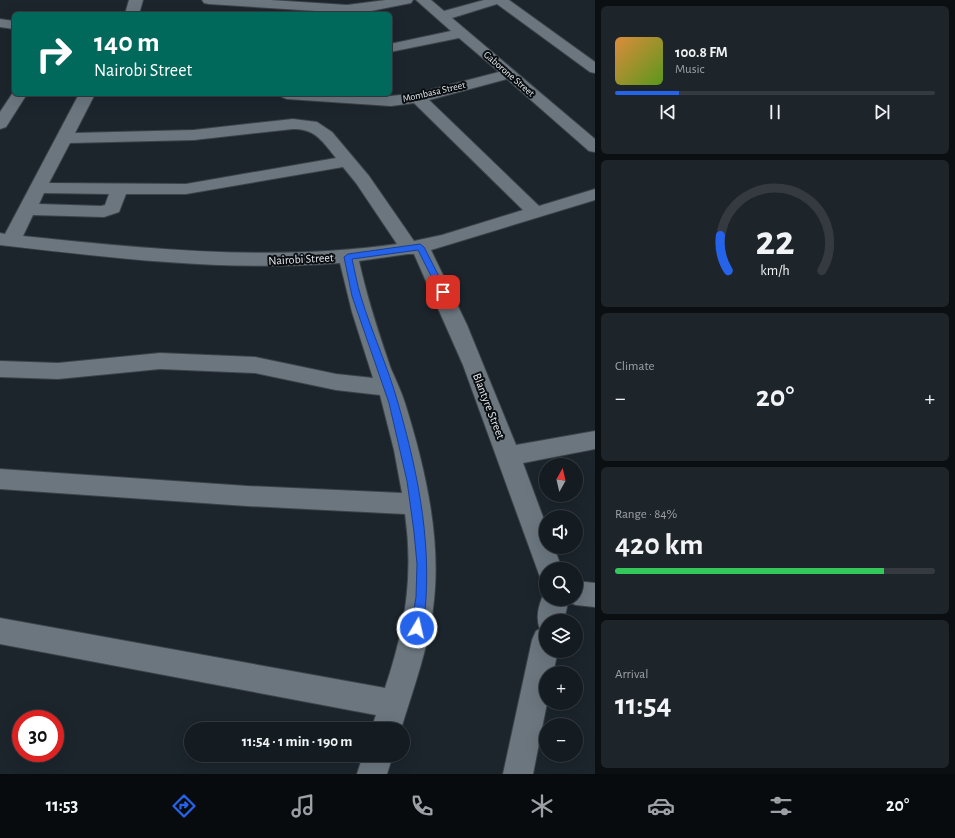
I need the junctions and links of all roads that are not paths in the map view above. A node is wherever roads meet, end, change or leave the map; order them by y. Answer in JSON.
{"nodes":[{"id":1,"x":136,"y":0,"type":"edge"},
{"id":2,"x":209,"y":0,"type":"edge"},
{"id":3,"x":406,"y":0,"type":"edge"},
{"id":4,"x":423,"y":0,"type":"edge"},
{"id":5,"x":499,"y":0,"type":"edge"},
{"id":6,"x":133,"y":12,"type":"edge"},
{"id":7,"x":443,"y":16,"type":"junction"},
{"id":8,"x":462,"y":33,"type":"junction"},
{"id":9,"x":392,"y":48,"type":"edge"},
{"id":10,"x":595,"y":69,"type":"edge"},
{"id":11,"x":509,"y":74,"type":"junction"},
{"id":12,"x":18,"y":96,"type":"edge"},
{"id":13,"x":86,"y":96,"type":"edge"},
{"id":14,"x":313,"y":96,"type":"edge"},
{"id":15,"x":418,"y":98,"type":"junction"},
{"id":16,"x":0,"y":124,"type":"edge"},
{"id":17,"x":65,"y":138,"type":"junction"},
{"id":18,"x":595,"y":147,"type":"edge"},
{"id":19,"x":347,"y":161,"type":"junction"},
{"id":20,"x":39,"y":188,"type":"junction"},
{"id":21,"x":119,"y":190,"type":"junction"},
{"id":22,"x":595,"y":194,"type":"edge"},
{"id":23,"x":28,"y":209,"type":"junction"},
{"id":24,"x":536,"y":212,"type":"junction"},
{"id":25,"x":6,"y":240,"type":"edge"},
{"id":26,"x":415,"y":248,"type":"junction"},
{"id":27,"x":348,"y":257,"type":"junction"},
{"id":28,"x":0,"y":369,"type":"edge"},
{"id":29,"x":387,"y":388,"type":"junction"},
{"id":30,"x":595,"y":440,"type":"edge"},
{"id":31,"x":508,"y":456,"type":"junction"},
{"id":32,"x":0,"y":479,"type":"edge"},
{"id":33,"x":416,"y":504,"type":"junction"},
{"id":34,"x":546,"y":562,"type":"edge"},
{"id":35,"x":583,"y":593,"type":"edge"},
{"id":36,"x":595,"y":594,"type":"edge"},
{"id":37,"x":0,"y":632,"type":"edge"},
{"id":38,"x":542,"y":658,"type":"edge"},
{"id":39,"x":390,"y":716,"type":"edge"},
{"id":40,"x":376,"y":762,"type":"edge"},
{"id":41,"x":372,"y":774,"type":"edge"},
{"id":42,"x":518,"y":774,"type":"edge"}],
"edges":[{"from":1,"to":6,"type":"street"},
{"from":2,"to":3,"type":"street"},
{"from":4,"to":7,"type":"street","name":"Gaborone Street"},
{"from":5,"to":7,"type":"street"},
{"from":5,"to":10,"type":"street"},
{"from":7,"to":8,"type":"street","name":"Gaborone Street"},
{"from":8,"to":9,"type":"street"},
{"from":8,"to":11,"type":"street","name":"Gaborone Street"},
{"from":11,"to":15,"type":"street","name":"Mombasa Street"},
{"from":11,"to":18,"type":"street","name":"Gaborone Street"},
{"from":12,"to":16,"type":"street"},
{"from":13,"to":17,"type":"street"},
{"from":14,"to":15,"type":"street","name":"Mombasa Street"},
{"from":15,"to":24,"type":"street"},
{"from":17,"to":19,"type":"street","name":"Blantyre Street"},
{"from":17,"to":20,"type":"street"},
{"from":19,"to":21,"type":"street"},
{"from":19,"to":26,"type":"street","name":"Blantyre Street"},
{"from":20,"to":21,"type":"street"},
{"from":20,"to":23,"type":"street"},
{"from":21,"to":23,"type":"street"},
{"from":22,"to":24,"type":"street","name":"Nairobi Street"},
{"from":23,"to":25,"type":"street"},
{"from":24,"to":26,"type":"street","name":"Nairobi Street"},
{"from":25,"to":27,"type":"street","name":"Nairobi Street"},
{"from":26,"to":27,"type":"street","name":"Nairobi Street"},
{"from":26,"to":31,"type":"street","name":"Blantyre Street"},
{"from":27,"to":29,"type":"street"},
{"from":28,"to":29,"type":"street"},
{"from":29,"to":33,"type":"street"},
{"from":30,"to":31,"type":"street"},
{"from":31,"to":34,"type":"street","name":"Blantyre Street"},
{"from":32,"to":33,"type":"street"},
{"from":33,"to":39,"type":"street"},
{"from":35,"to":36,"type":"street"},
{"from":37,"to":39,"type":"street"},
{"from":38,"to":42,"type":"street"},
{"from":40,"to":41,"type":"street"}]}
